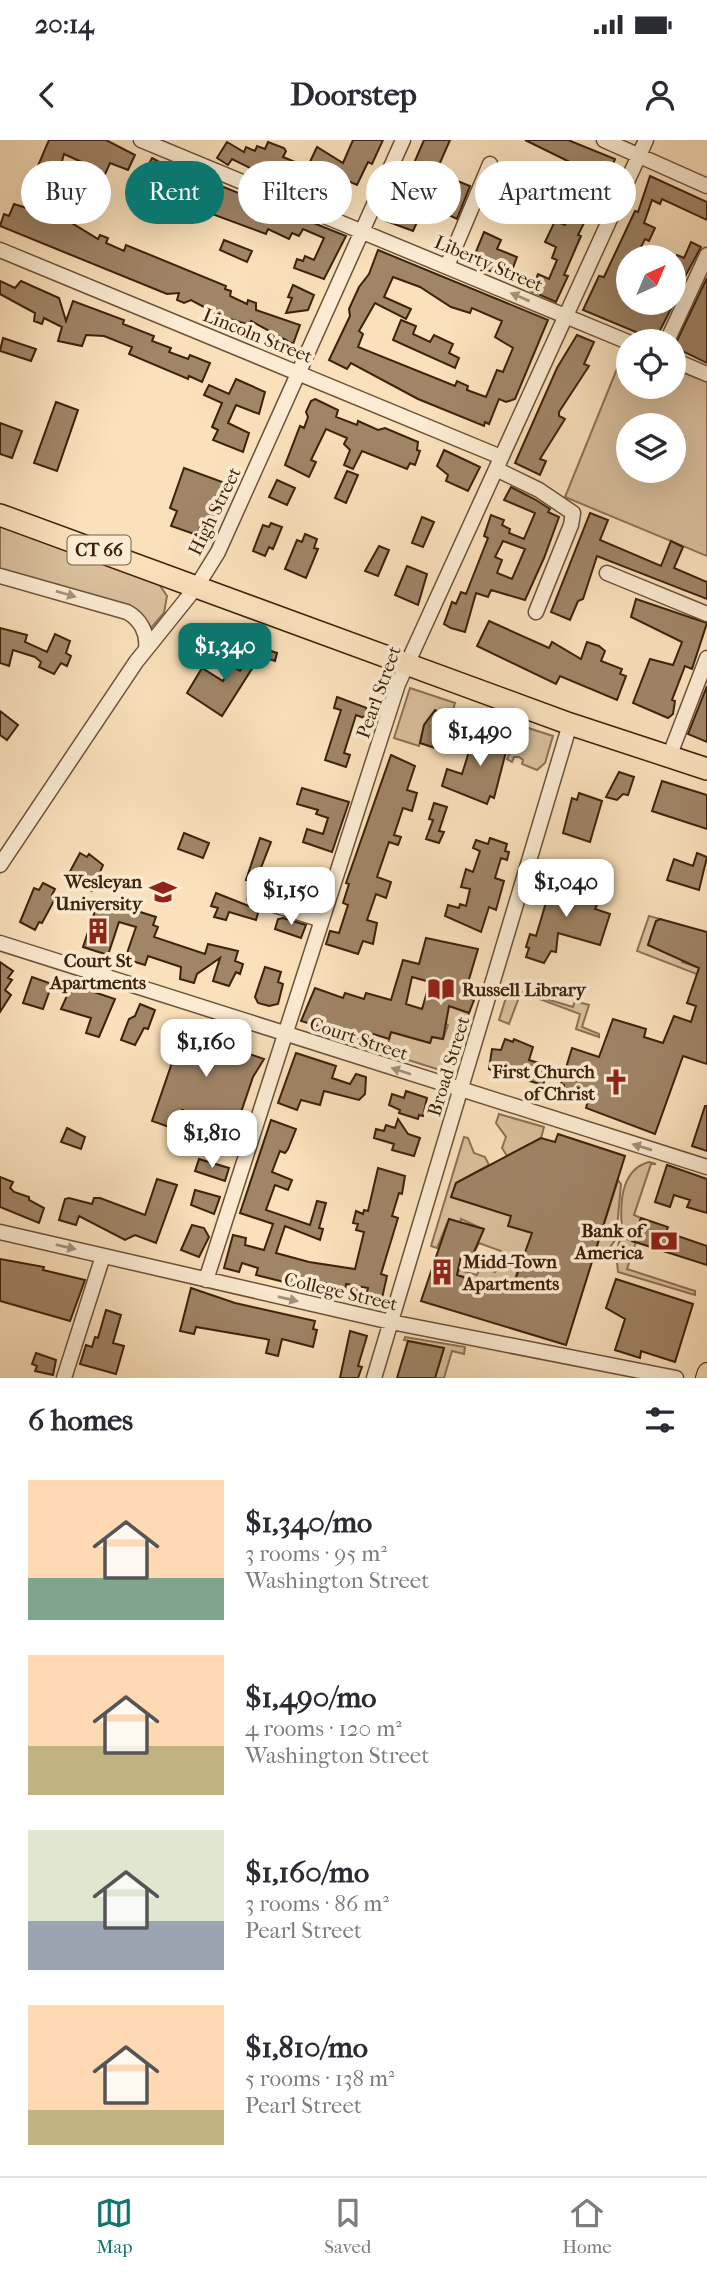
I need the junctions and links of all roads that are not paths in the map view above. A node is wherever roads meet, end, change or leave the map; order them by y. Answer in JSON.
{"nodes":[{"id":1,"x":141,"y":140,"type":"edge"},
{"id":2,"x":403,"y":140,"type":"edge"},
{"id":3,"x":604,"y":140,"type":"edge"},
{"id":4,"x":646,"y":140,"type":"edge"},
{"id":5,"x":638,"y":156,"type":"junction"},
{"id":6,"x":707,"y":186,"type":"edge"},
{"id":7,"x":475,"y":200,"type":"edge"},
{"id":8,"x":362,"y":232,"type":"junction"},
{"id":9,"x":0,"y":250,"type":"edge"},
{"id":10,"x":707,"y":255,"type":"edge"},
{"id":11,"x":447,"y":266,"type":"junction"},
{"id":12,"x":565,"y":316,"type":"junction"},
{"id":13,"x":673,"y":329,"type":"edge"},
{"id":14,"x":616,"y":337,"type":"edge"},
{"id":15,"x":686,"y":365,"type":"edge"},
{"id":16,"x":299,"y":372,"type":"junction"},
{"id":17,"x":707,"y":374,"type":"edge"},
{"id":18,"x":499,"y":463,"type":"junction"},
{"id":19,"x":0,"y":515,"type":"edge"},
{"id":20,"x":607,"y":573,"type":"dead end"},
{"id":21,"x":0,"y":576,"type":"edge"},
{"id":22,"x":197,"y":586,"type":"junction"},
{"id":23,"x":537,"y":612,"type":"dead end"},
{"id":24,"x":707,"y":614,"type":"edge"},
{"id":25,"x":146,"y":648,"type":"junction"},
{"id":26,"x":707,"y":658,"type":"edge"},
{"id":27,"x":407,"y":664,"type":"junction"},
{"id":28,"x":570,"y":724,"type":"junction"},
{"id":29,"x":669,"y":757,"type":"junction"},
{"id":30,"x":707,"y":769,"type":"edge"},
{"id":31,"x":0,"y":865,"type":"edge"},
{"id":32,"x":256,"y":899,"type":"dead end"},
{"id":33,"x":323,"y":919,"type":"junction"},
{"id":34,"x":0,"y":943,"type":"edge"},
{"id":35,"x":286,"y":1034,"type":"junction"},
{"id":36,"x":460,"y":1090,"type":"junction"},
{"id":37,"x":707,"y":1167,"type":"edge"},
{"id":38,"x":0,"y":1232,"type":"edge"},
{"id":39,"x":103,"y":1256,"type":"junction"},
{"id":40,"x":206,"y":1280,"type":"junction"},
{"id":41,"x":391,"y":1322,"type":"junction"},
{"id":42,"x":707,"y":1372,"type":"edge"},
{"id":43,"x":64,"y":1378,"type":"edge"},
{"id":44,"x":374,"y":1378,"type":"edge"},
{"id":45,"x":676,"y":1378,"type":"edge"},
{"id":46,"x":705,"y":1378,"type":"edge"}],
"edges":[{"from":1,"to":8,"type":"street","name":"Liberty Street"},
{"from":2,"to":8,"type":"street","name":"High Street"},
{"from":3,"to":5,"type":"street"},
{"from":4,"to":5,"type":"street","name":"Pearl Street"},
{"from":5,"to":6,"type":"street"},
{"from":5,"to":12,"type":"street","name":"Pearl Street"},
{"from":7,"to":11,"type":"street"},
{"from":8,"to":11,"type":"street","name":"Liberty Street"},
{"from":8,"to":16,"type":"street","name":"High Street"},
{"from":9,"to":16,"type":"street","name":"Lincoln Street"},
{"from":10,"to":13,"type":"street"},
{"from":12,"to":11,"type":"street","name":"Liberty Street","one_way":true},
{"from":12,"to":14,"type":"street","name":"Liberty Street"},
{"from":12,"to":18,"type":"street","name":"Pearl Street"},
{"from":15,"to":17,"type":"street"},
{"from":16,"to":18,"type":"street","name":"Lincoln Street"},
{"from":16,"to":22,"type":"street","name":"High Street"},
{"from":18,"to":23,"type":"street","name":"Lincoln Street"},
{"from":18,"to":27,"type":"street","name":"Pearl Street"},
{"from":19,"to":22,"type":"highway","number":"CT 66"},
{"from":20,"to":24,"type":"street"},
{"from":21,"to":25,"type":"street","one_way":true},
{"from":22,"to":25,"type":"street","name":"High Street"},
{"from":22,"to":27,"type":"highway","number":"CT 66"},
{"from":25,"to":31,"type":"street","name":"High Street"},
{"from":26,"to":29,"type":"street"},
{"from":27,"to":28,"type":"highway","number":"CT 66"},
{"from":27,"to":33,"type":"street","name":"Pearl Street"},
{"from":28,"to":29,"type":"highway","number":"CT 66"},
{"from":28,"to":36,"type":"street","name":"Broad Street"},
{"from":29,"to":30,"type":"highway","number":"CT 66"},
{"from":32,"to":33,"type":"street"},
{"from":33,"to":35,"type":"street","name":"Pearl Street"},
{"from":34,"to":35,"type":"street","name":"Court Street"},
{"from":36,"to":35,"type":"street","name":"Court Street","one_way":true},
{"from":35,"to":40,"type":"street","name":"Pearl Street"},
{"from":37,"to":36,"type":"street","name":"Court Street","one_way":true},
{"from":36,"to":41,"type":"street","name":"Broad Street"},
{"from":38,"to":39,"type":"street","name":"College Street","one_way":true},
{"from":39,"to":40,"type":"street","name":"College Street"},
{"from":39,"to":43,"type":"street"},
{"from":40,"to":41,"type":"street","name":"College Street","one_way":true},
{"from":41,"to":44,"type":"street","name":"Broad Street"},
{"from":41,"to":45,"type":"street","name":"College Street"},
{"from":42,"to":46,"type":"main road"}]}
